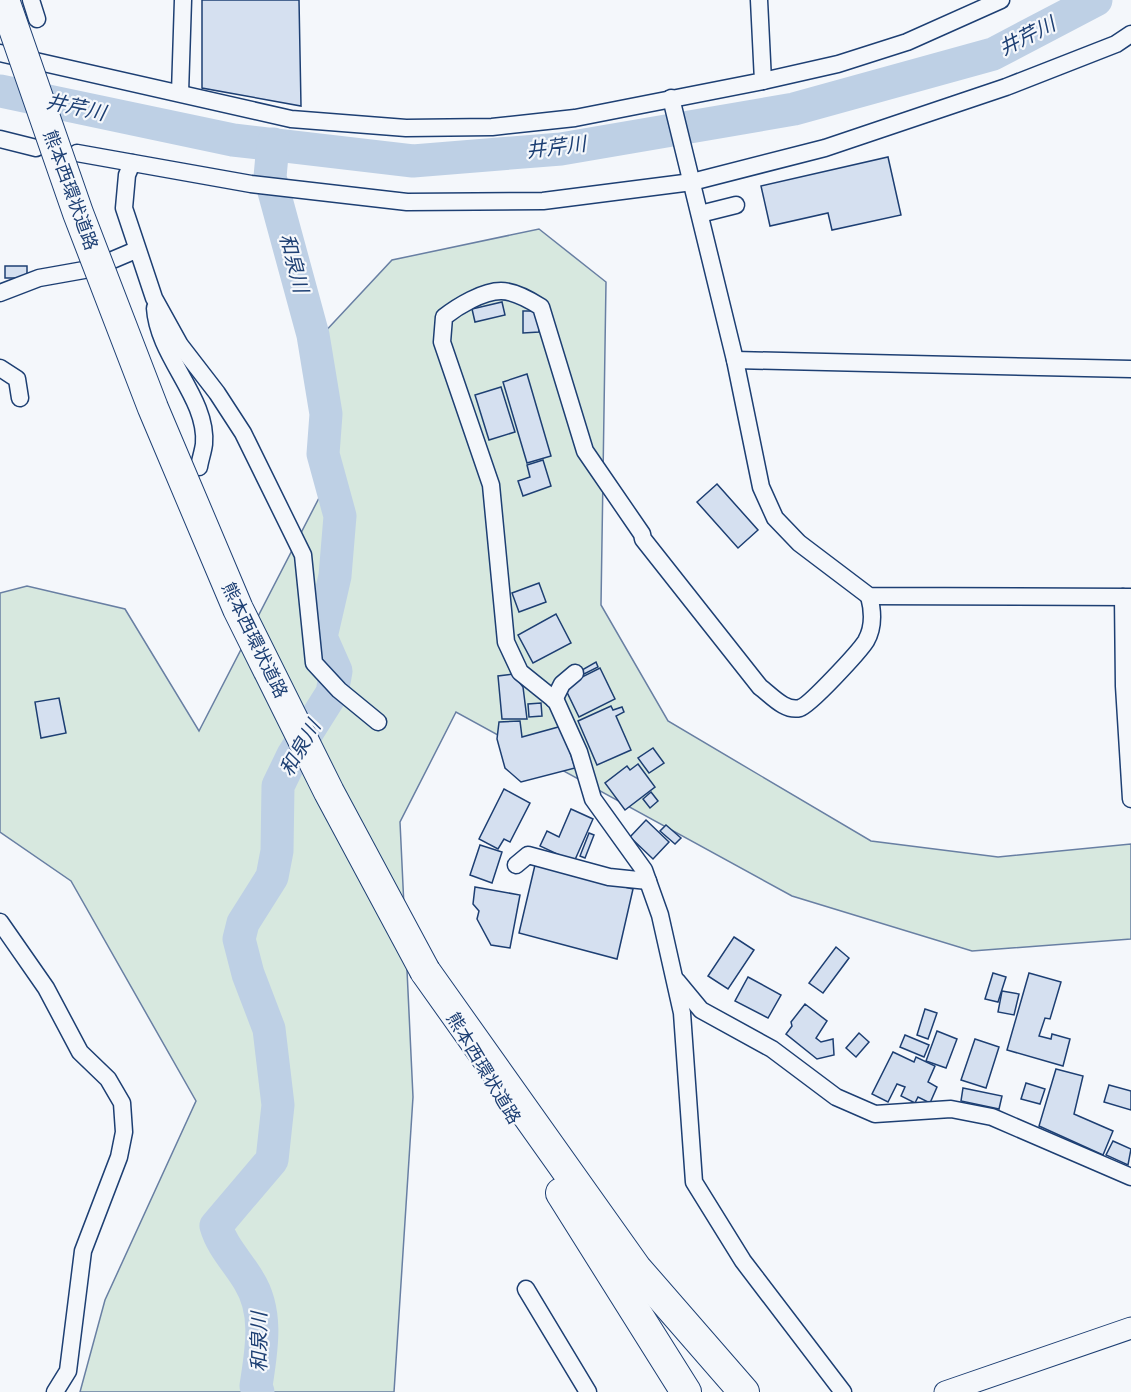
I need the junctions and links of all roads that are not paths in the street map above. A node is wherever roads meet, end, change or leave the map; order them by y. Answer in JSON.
{"nodes":[{"id":1,"x":4,"y":0,"type":"edge"},
{"id":2,"x":31,"y":0,"type":"edge"},
{"id":3,"x":183,"y":0,"type":"edge"},
{"id":4,"x":759,"y":0,"type":"edge"},
{"id":5,"x":1001,"y":0,"type":"edge"},
{"id":6,"x":37,"y":19,"type":"dead end"},
{"id":7,"x":1131,"y":34,"type":"edge"},
{"id":8,"x":0,"y":53,"type":"edge"},
{"id":9,"x":764,"y":81,"type":"junction"},
{"id":10,"x":180,"y":93,"type":"junction"},
{"id":11,"x":671,"y":102,"type":"junction"},
{"id":12,"x":0,"y":139,"type":"edge"},
{"id":13,"x":36,"y":148,"type":"dead end"},
{"id":14,"x":76,"y":153,"type":"dead end"},
{"id":15,"x":132,"y":163,"type":"junction"},
{"id":16,"x":692,"y":182,"type":"junction"},
{"id":17,"x":736,"y":205,"type":"dead end"},
{"id":18,"x":700,"y":214,"type":"junction"},
{"id":19,"x":136,"y":250,"type":"junction"},
{"id":20,"x":111,"y":261,"type":"dead end"},
{"id":21,"x":84,"y":270,"type":"dead end"},
{"id":22,"x":0,"y":293,"type":"edge"},
{"id":23,"x":154,"y":298,"type":"junction"},
{"id":24,"x":735,"y":360,"type":"junction"},
{"id":25,"x":0,"y":368,"type":"edge"},
{"id":26,"x":1131,"y":369,"type":"edge"},
{"id":27,"x":20,"y":398,"type":"dead end"},
{"id":28,"x":199,"y":467,"type":"dead end"},
{"id":29,"x":869,"y":596,"type":"junction"},
{"id":30,"x":1127,"y":597,"type":"edge"},
{"id":31,"x":575,"y":673,"type":"dead end"},
{"id":32,"x":554,"y":700,"type":"junction"},
{"id":33,"x":378,"y":722,"type":"dead end"},
{"id":34,"x":1131,"y":799,"type":"edge"},
{"id":35,"x":516,"y":865,"type":"dead end"},
{"id":36,"x":648,"y":881,"type":"junction"},
{"id":37,"x":0,"y":922,"type":"edge"},
{"id":38,"x":425,"y":971,"type":"junction"},
{"id":39,"x":674,"y":978,"type":"junction"},
{"id":40,"x":1131,"y":1177,"type":"edge"},
{"id":41,"x":601,"y":1259,"type":"junction"},
{"id":42,"x":526,"y":1289,"type":"dead end"},
{"id":43,"x":1131,"y":1328,"type":"edge"},
{"id":44,"x":55,"y":1392,"type":"edge"},
{"id":45,"x":588,"y":1392,"type":"edge"},
{"id":46,"x":662,"y":1392,"type":"edge"},
{"id":47,"x":686,"y":1392,"type":"edge"},
{"id":48,"x":744,"y":1392,"type":"edge"},
{"id":49,"x":843,"y":1392,"type":"edge"},
{"id":50,"x":945,"y":1392,"type":"edge"}],
"edges":[{"from":1,"to":38,"type":"highway","name":"熊本西環状道路","bridge":true},
{"from":2,"to":6,"type":"street"},
{"from":3,"to":10,"type":"street"},
{"from":4,"to":9,"type":"street"},
{"from":5,"to":9,"type":"street"},
{"from":7,"to":16,"type":"street"},
{"from":8,"to":10,"type":"street"},
{"from":9,"to":11,"type":"street"},
{"from":10,"to":11,"type":"street"},
{"from":11,"to":16,"type":"street"},
{"from":12,"to":13,"type":"street"},
{"from":14,"to":15,"type":"street"},
{"from":15,"to":16,"type":"street"},
{"from":15,"to":19,"type":"street"},
{"from":16,"to":18,"type":"street"},
{"from":17,"to":18,"type":"street"},
{"from":18,"to":24,"type":"street"},
{"from":19,"to":20,"type":"street"},
{"from":19,"to":23,"type":"street"},
{"from":21,"to":22,"type":"street"},
{"from":23,"to":28,"type":"street"},
{"from":23,"to":33,"type":"street"},
{"from":24,"to":26,"type":"street"},
{"from":24,"to":29,"type":"street"},
{"from":25,"to":27,"type":"street"},
{"from":29,"to":30,"type":"street"},
{"from":29,"to":32,"type":"street"},
{"from":30,"to":34,"type":"street"},
{"from":31,"to":32,"type":"street"},
{"from":32,"to":36,"type":"street"},
{"from":35,"to":36,"type":"street"},
{"from":36,"to":39,"type":"street"},
{"from":37,"to":44,"type":"street"},
{"from":38,"to":41,"type":"highway","name":"熊本西環状道路"},
{"from":38,"to":48,"type":"highway"},
{"from":39,"to":40,"type":"street"},
{"from":39,"to":49,"type":"street"},
{"from":41,"to":46,"type":"highway"},
{"from":41,"to":47,"type":"highway","name":"熊本西環状道路"},
{"from":42,"to":45,"type":"street"},
{"from":43,"to":50,"type":"street"}]}
